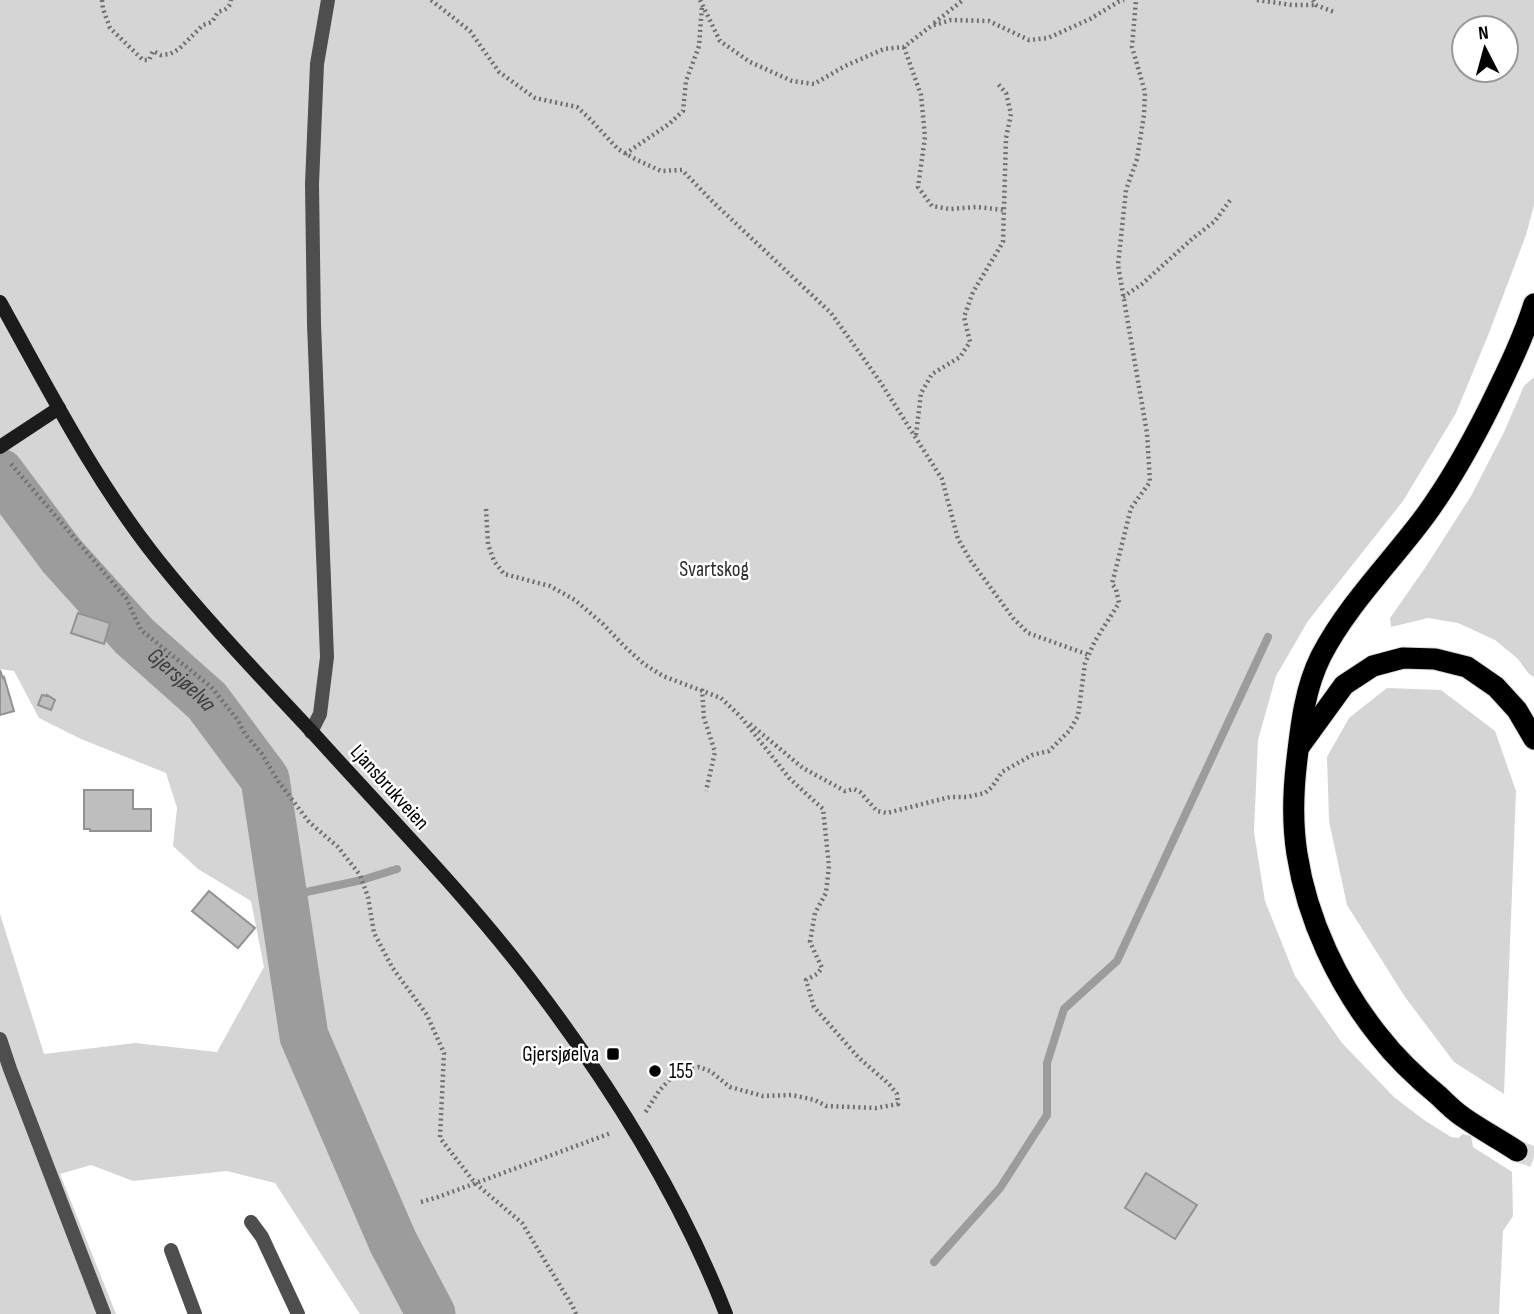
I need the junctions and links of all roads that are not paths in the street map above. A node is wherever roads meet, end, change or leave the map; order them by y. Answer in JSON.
{"nodes":[{"id":1,"x":328,"y":0,"type":"edge"},
{"id":2,"x":0,"y":302,"type":"edge"},
{"id":3,"x":1534,"y":304,"type":"edge"},
{"id":4,"x":59,"y":408,"type":"junction"},
{"id":5,"x":4,"y":454,"type":"edge"},
{"id":6,"x":311,"y":732,"type":"junction"},
{"id":7,"x":1534,"y":739,"type":"edge"},
{"id":8,"x":1298,"y":748,"type":"junction"},
{"id":9,"x":0,"y":1039,"type":"edge"},
{"id":10,"x":1517,"y":1151,"type":"tunnel mouth"},
{"id":11,"x":251,"y":1222,"type":"dead end"},
{"id":12,"x":171,"y":1250,"type":"dead end"},
{"id":13,"x":104,"y":1314,"type":"edge"},
{"id":14,"x":195,"y":1314,"type":"edge"},
{"id":15,"x":298,"y":1314,"type":"edge"},
{"id":16,"x":726,"y":1314,"type":"edge"}],
"edges":[{"from":1,"to":6,"type":"street"},
{"from":2,"to":4,"type":"main road","name":"Ljansbrukveien"},
{"from":3,"to":8,"type":"highway"},
{"from":4,"to":5,"type":"main road"},
{"from":4,"to":6,"type":"main road","name":"Ljansbrukveien"},
{"from":6,"to":16,"type":"main road","name":"Ljansbrukveien"},
{"from":7,"to":8,"type":"highway"},
{"from":8,"to":10,"type":"highway"},
{"from":9,"to":13,"type":"street"},
{"from":11,"to":15,"type":"street"},
{"from":12,"to":14,"type":"street"}]}
